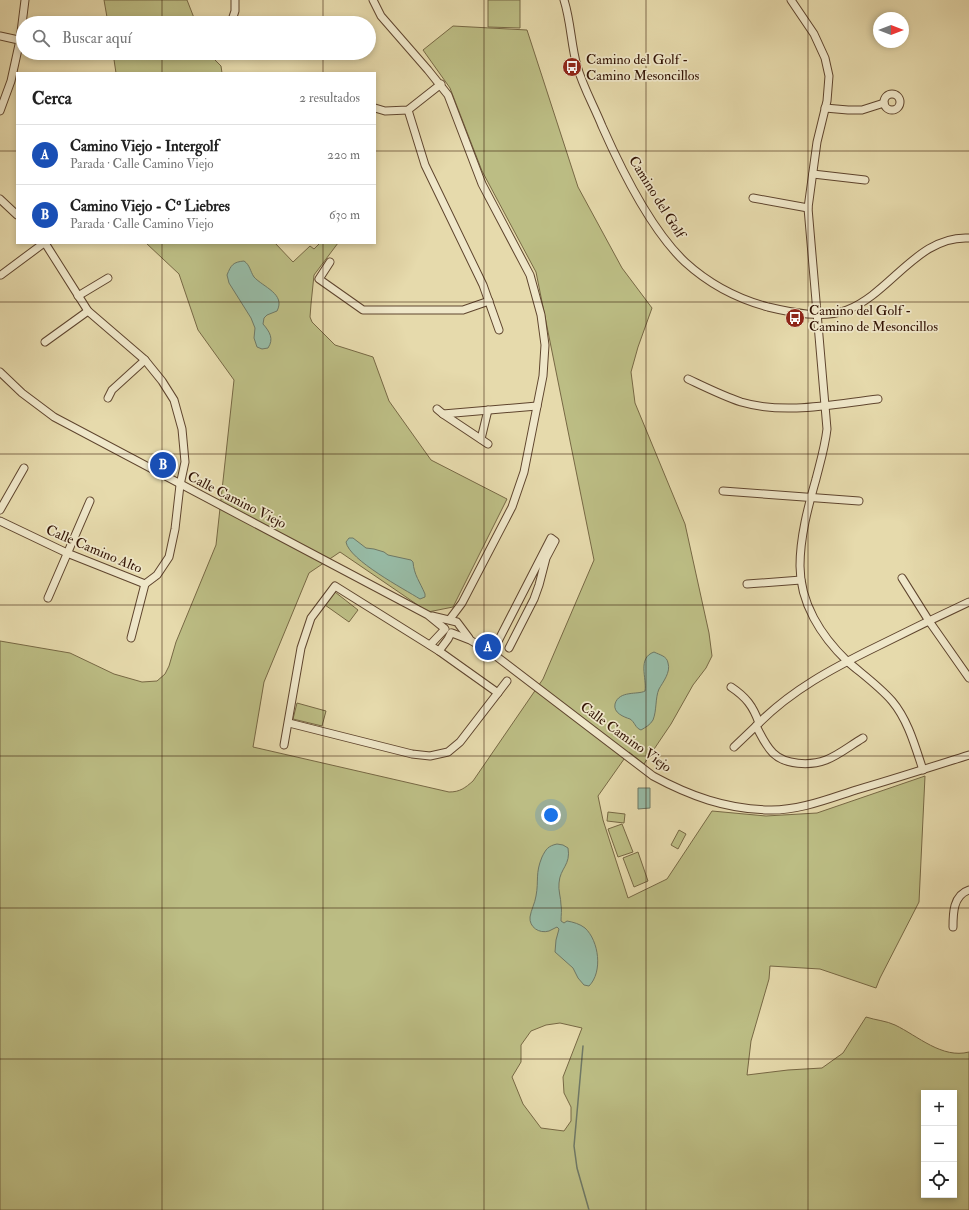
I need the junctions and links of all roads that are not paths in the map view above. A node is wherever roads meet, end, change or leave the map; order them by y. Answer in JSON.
{"nodes":[{"id":1,"x":25,"y":0,"type":"edge"},
{"id":2,"x":235,"y":0,"type":"edge"},
{"id":3,"x":372,"y":0,"type":"edge"},
{"id":4,"x":564,"y":0,"type":"edge"},
{"id":5,"x":791,"y":0,"type":"edge"},
{"id":6,"x":23,"y":16,"type":"edge"},
{"id":7,"x":233,"y":16,"type":"edge"},
{"id":8,"x":0,"y":36,"type":"edge"},
{"id":9,"x":16,"y":39,"type":"edge"},
{"id":10,"x":16,"y":60,"type":"edge"},
{"id":11,"x":441,"y":84,"type":"junction"},
{"id":12,"x":884,"y":103,"type":"dead end"},
{"id":13,"x":376,"y":108,"type":"edge"},
{"id":14,"x":825,"y":108,"type":"junction"},
{"id":15,"x":408,"y":110,"type":"junction"},
{"id":16,"x":0,"y":112,"type":"edge"},
{"id":17,"x":813,"y":174,"type":"junction"},
{"id":18,"x":865,"y":180,"type":"dead end"},
{"id":19,"x":753,"y":198,"type":"dead end"},
{"id":20,"x":0,"y":199,"type":"edge"},
{"id":21,"x":808,"y":208,"type":"junction"},
{"id":22,"x":16,"y":214,"type":"edge"},
{"id":23,"x":969,"y":238,"type":"edge"},
{"id":24,"x":43,"y":244,"type":"edge"},
{"id":25,"x":45,"y":244,"type":"edge"},
{"id":26,"x":330,"y":262,"type":"dead end"},
{"id":27,"x":1,"y":275,"type":"dead end"},
{"id":28,"x":108,"y":278,"type":"dead end"},
{"id":29,"x":78,"y":296,"type":"junction"},
{"id":30,"x":489,"y":301,"type":"junction"},
{"id":31,"x":88,"y":311,"type":"junction"},
{"id":32,"x":817,"y":314,"type":"junction"},
{"id":33,"x":499,"y":330,"type":"dead end"},
{"id":34,"x":45,"y":342,"type":"dead end"},
{"id":35,"x":145,"y":360,"type":"junction"},
{"id":36,"x":0,"y":372,"type":"edge"},
{"id":37,"x":688,"y":379,"type":"dead end"},
{"id":38,"x":108,"y":398,"type":"dead end"},
{"id":39,"x":878,"y":399,"type":"dead end"},
{"id":40,"x":826,"y":405,"type":"junction"},
{"id":41,"x":538,"y":406,"type":"junction"},
{"id":42,"x":437,"y":409,"type":"dead end"},
{"id":43,"x":488,"y":410,"type":"junction"},
{"id":44,"x":443,"y":414,"type":"junction"},
{"id":45,"x":481,"y":439,"type":"junction"},
{"id":46,"x":488,"y":444,"type":"dead end"},
{"id":47,"x":24,"y":468,"type":"dead end"},
{"id":48,"x":180,"y":485,"type":"junction"},
{"id":49,"x":723,"y":491,"type":"dead end"},
{"id":50,"x":811,"y":497,"type":"junction"},
{"id":51,"x":90,"y":501,"type":"dead end"},
{"id":52,"x":859,"y":501,"type":"dead end"},
{"id":53,"x":0,"y":510,"type":"edge"},
{"id":54,"x":0,"y":521,"type":"edge"},
{"id":55,"x":67,"y":553,"type":"junction"},
{"id":56,"x":902,"y":578,"type":"dead end"},
{"id":57,"x":801,"y":580,"type":"junction"},
{"id":58,"x":145,"y":584,"type":"junction"},
{"id":59,"x":747,"y":584,"type":"dead end"},
{"id":60,"x":48,"y":598,"type":"dead end"},
{"id":61,"x":969,"y":602,"type":"edge"},
{"id":62,"x":428,"y":615,"type":"junction"},
{"id":63,"x":453,"y":621,"type":"junction"},
{"id":64,"x":929,"y":621,"type":"junction"},
{"id":65,"x":448,"y":631,"type":"junction"},
{"id":66,"x":131,"y":638,"type":"dead end"},
{"id":67,"x":470,"y":640,"type":"junction"},
{"id":68,"x":430,"y":645,"type":"junction"},
{"id":69,"x":509,"y":648,"type":"dead end"},
{"id":70,"x":439,"y":650,"type":"junction"},
{"id":71,"x":492,"y":653,"type":"junction"},
{"id":72,"x":848,"y":661,"type":"junction"},
{"id":73,"x":969,"y":678,"type":"edge"},
{"id":74,"x":507,"y":681,"type":"dead end"},
{"id":75,"x":730,"y":687,"type":"dead end"},
{"id":76,"x":498,"y":693,"type":"junction"},
{"id":77,"x":289,"y":723,"type":"junction"},
{"id":78,"x":758,"y":725,"type":"junction"},
{"id":79,"x":863,"y":738,"type":"dead end"},
{"id":80,"x":284,"y":745,"type":"dead end"},
{"id":81,"x":734,"y":747,"type":"dead end"},
{"id":82,"x":969,"y":755,"type":"edge"},
{"id":83,"x":922,"y":770,"type":"junction"},
{"id":84,"x":969,"y":890,"type":"edge"},
{"id":85,"x":953,"y":927,"type":"dead end"}],
"edges":[{"from":1,"to":6,"type":"street"},
{"from":2,"to":7,"type":"street"},
{"from":3,"to":11,"type":"street"},
{"from":4,"to":32,"type":"street","name":"Camino del Golf"},
{"from":5,"to":14,"type":"street"},
{"from":8,"to":9,"type":"street"},
{"from":10,"to":16,"type":"street"},
{"from":11,"to":15,"type":"street"},
{"from":11,"to":41,"type":"street"},
{"from":12,"to":14,"type":"street"},
{"from":13,"to":15,"type":"street"},
{"from":14,"to":17,"type":"street"},
{"from":15,"to":30,"type":"street"},
{"from":17,"to":18,"type":"street"},
{"from":17,"to":21,"type":"street"},
{"from":19,"to":21,"type":"street"},
{"from":20,"to":22,"type":"street"},
{"from":21,"to":32,"type":"street"},
{"from":23,"to":32,"type":"street","name":"Camino del Golf"},
{"from":24,"to":27,"type":"street"},
{"from":25,"to":29,"type":"street","name":"Calle Camino Alto"},
{"from":26,"to":30,"type":"street"},
{"from":28,"to":29,"type":"street"},
{"from":29,"to":31,"type":"street","name":"Calle Camino Alto"},
{"from":30,"to":33,"type":"street"},
{"from":31,"to":34,"type":"street"},
{"from":31,"to":35,"type":"street","name":"Calle Camino Alto"},
{"from":32,"to":40,"type":"street"},
{"from":35,"to":38,"type":"street"},
{"from":35,"to":48,"type":"street","name":"Calle Camino Alto"},
{"from":36,"to":48,"type":"street","name":"Calle Camino Viejo"},
{"from":37,"to":40,"type":"street"},
{"from":39,"to":40,"type":"street"},
{"from":40,"to":50,"type":"street"},
{"from":41,"to":43,"type":"street"},
{"from":41,"to":63,"type":"street"},
{"from":42,"to":44,"type":"street"},
{"from":43,"to":44,"type":"street"},
{"from":43,"to":45,"type":"street"},
{"from":44,"to":45,"type":"street"},
{"from":45,"to":46,"type":"street"},
{"from":47,"to":53,"type":"street"},
{"from":48,"to":58,"type":"street","name":"Calle Camino Alto"},
{"from":48,"to":62,"type":"street","name":"Calle Camino Viejo"},
{"from":49,"to":50,"type":"street"},
{"from":50,"to":52,"type":"street"},
{"from":50,"to":57,"type":"street"},
{"from":51,"to":55,"type":"street"},
{"from":54,"to":55,"type":"street","name":"Calle Camino Alto"},
{"from":55,"to":58,"type":"street","name":"Calle Camino Alto"},
{"from":55,"to":60,"type":"street"},
{"from":56,"to":64,"type":"street"},
{"from":57,"to":59,"type":"street"},
{"from":57,"to":72,"type":"street"},
{"from":58,"to":66,"type":"street"},
{"from":61,"to":64,"type":"street"},
{"from":62,"to":63,"type":"street","name":"Calle Camino Viejo"},
{"from":62,"to":65,"type":"street","name":"Calle Camino Viejo"},
{"from":63,"to":65,"type":"street"},
{"from":63,"to":65,"type":"street"},
{"from":63,"to":67,"type":"street","name":"Calle Camino Viejo"},
{"from":64,"to":72,"type":"street"},
{"from":64,"to":73,"type":"street"},
{"from":65,"to":67,"type":"street","name":"Calle Camino Viejo"},
{"from":65,"to":68,"type":"street"},
{"from":65,"to":70,"type":"street"},
{"from":67,"to":71,"type":"street","name":"Calle Camino Viejo"},
{"from":68,"to":70,"type":"street"},
{"from":68,"to":77,"type":"street"},
{"from":69,"to":71,"type":"street"},
{"from":70,"to":76,"type":"street"},
{"from":71,"to":83,"type":"street","name":"Calle Camino Viejo"},
{"from":72,"to":78,"type":"street"},
{"from":72,"to":83,"type":"street"},
{"from":74,"to":76,"type":"street"},
{"from":75,"to":78,"type":"street"},
{"from":76,"to":77,"type":"street"},
{"from":77,"to":80,"type":"street"},
{"from":78,"to":79,"type":"street"},
{"from":78,"to":81,"type":"street"},
{"from":82,"to":83,"type":"street","name":"Calle Camino Viejo"},
{"from":84,"to":85,"type":"street"}]}
